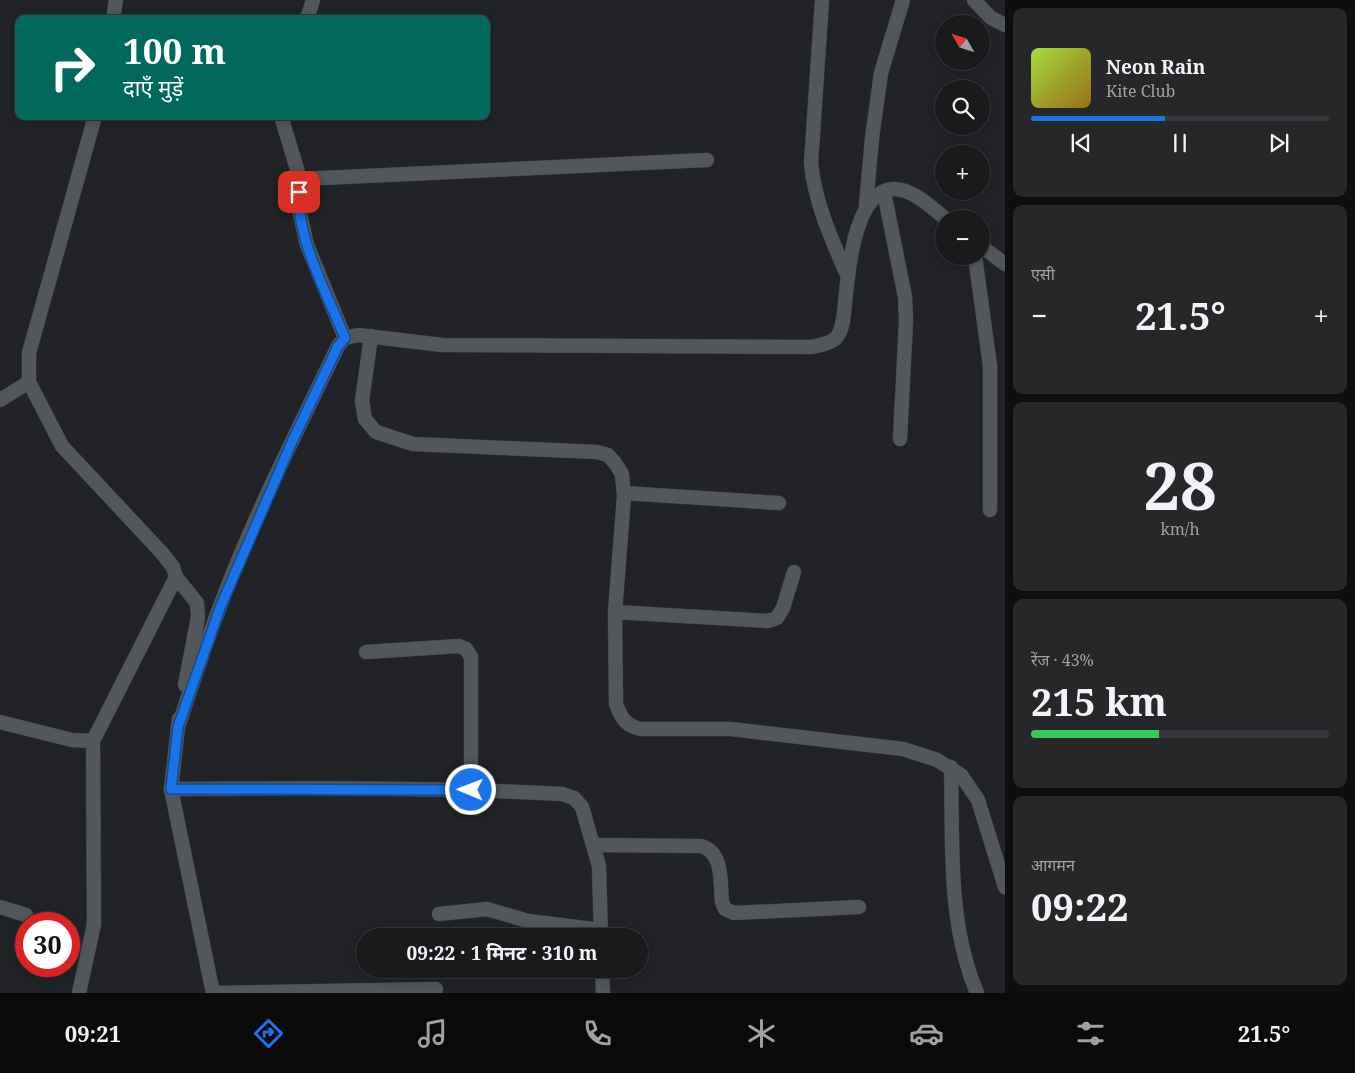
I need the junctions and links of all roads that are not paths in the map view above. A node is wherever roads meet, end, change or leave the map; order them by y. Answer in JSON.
{"nodes":[{"id":1,"x":116,"y":0,"type":"edge"},
{"id":2,"x":313,"y":0,"type":"edge"},
{"id":3,"x":822,"y":0,"type":"edge"},
{"id":4,"x":903,"y":0,"type":"edge"},
{"id":5,"x":974,"y":0,"type":"edge"},
{"id":6,"x":114,"y":15,"type":"edge"},
{"id":7,"x":308,"y":15,"type":"edge"},
{"id":8,"x":1005,"y":25,"type":"edge"},
{"id":9,"x":94,"y":120,"type":"edge"},
{"id":10,"x":283,"y":120,"type":"edge"},
{"id":11,"x":707,"y":160,"type":"dead end"},
{"id":12,"x":300,"y":179,"type":"junction"},
{"id":13,"x":884,"y":192,"type":"junction"},
{"id":14,"x":866,"y":205,"type":"junction"},
{"id":15,"x":935,"y":210,"type":"edge"},
{"id":16,"x":990,"y":253,"type":"edge"},
{"id":17,"x":1005,"y":264,"type":"edge"},
{"id":18,"x":975,"y":265,"type":"edge"},
{"id":19,"x":848,"y":277,"type":"junction"},
{"id":20,"x":371,"y":336,"type":"junction"},
{"id":21,"x":345,"y":338,"type":"junction"},
{"id":22,"x":29,"y":382,"type":"junction"},
{"id":23,"x":0,"y":400,"type":"edge"},
{"id":24,"x":900,"y":439,"type":"dead end"},
{"id":25,"x":624,"y":493,"type":"junction"},
{"id":26,"x":779,"y":503,"type":"dead end"},
{"id":27,"x":990,"y":510,"type":"dead end"},
{"id":28,"x":794,"y":572,"type":"dead end"},
{"id":29,"x":176,"y":577,"type":"junction"},
{"id":30,"x":615,"y":612,"type":"junction"},
{"id":31,"x":366,"y":652,"type":"dead end"},
{"id":32,"x":0,"y":722,"type":"edge"},
{"id":33,"x":178,"y":727,"type":"junction"},
{"id":34,"x":92,"y":741,"type":"junction"},
{"id":35,"x":950,"y":767,"type":"junction"},
{"id":36,"x":171,"y":789,"type":"junction"},
{"id":37,"x":471,"y":790,"type":"junction"},
{"id":38,"x":594,"y":845,"type":"junction"},
{"id":39,"x":1005,"y":887,"type":"edge"},
{"id":40,"x":0,"y":907,"type":"edge"},
{"id":41,"x":859,"y":907,"type":"dead end"},
{"id":42,"x":16,"y":912,"type":"edge"},
{"id":43,"x":439,"y":914,"type":"dead end"},
{"id":44,"x":571,"y":928,"type":"edge"},
{"id":45,"x":601,"y":928,"type":"edge"},
{"id":46,"x":602,"y":978,"type":"edge"},
{"id":47,"x":436,"y":989,"type":"dead end"},
{"id":48,"x":79,"y":993,"type":"edge"},
{"id":49,"x":213,"y":993,"type":"edge"},
{"id":50,"x":603,"y":993,"type":"edge"},
{"id":51,"x":977,"y":993,"type":"edge"}],
"edges":[{"from":1,"to":6,"type":"street"},
{"from":2,"to":7,"type":"street"},
{"from":3,"to":19,"type":"street"},
{"from":4,"to":14,"type":"street"},
{"from":5,"to":8,"type":"street"},
{"from":9,"to":22,"type":"street"},
{"from":10,"to":12,"type":"street"},
{"from":11,"to":12,"type":"street"},
{"from":12,"to":21,"type":"street"},
{"from":13,"to":14,"type":"street"},
{"from":13,"to":15,"type":"street"},
{"from":13,"to":24,"type":"street"},
{"from":14,"to":19,"type":"street"},
{"from":16,"to":17,"type":"street"},
{"from":18,"to":27,"type":"street"},
{"from":19,"to":20,"type":"street"},
{"from":20,"to":21,"type":"street"},
{"from":20,"to":25,"type":"street"},
{"from":21,"to":33,"type":"street"},
{"from":22,"to":23,"type":"street"},
{"from":22,"to":29,"type":"street"},
{"from":25,"to":26,"type":"street"},
{"from":25,"to":30,"type":"street"},
{"from":28,"to":30,"type":"street"},
{"from":29,"to":33,"type":"street"},
{"from":29,"to":34,"type":"street"},
{"from":30,"to":35,"type":"street"},
{"from":31,"to":37,"type":"street"},
{"from":32,"to":34,"type":"street"},
{"from":33,"to":36,"type":"street"},
{"from":34,"to":48,"type":"street"},
{"from":35,"to":39,"type":"street"},
{"from":35,"to":51,"type":"street"},
{"from":36,"to":37,"type":"street"},
{"from":36,"to":49,"type":"street"},
{"from":37,"to":38,"type":"street"},
{"from":38,"to":41,"type":"street"},
{"from":38,"to":45,"type":"street"},
{"from":40,"to":42,"type":"street"},
{"from":43,"to":44,"type":"street"},
{"from":46,"to":50,"type":"street"},
{"from":47,"to":49,"type":"street"}]}
